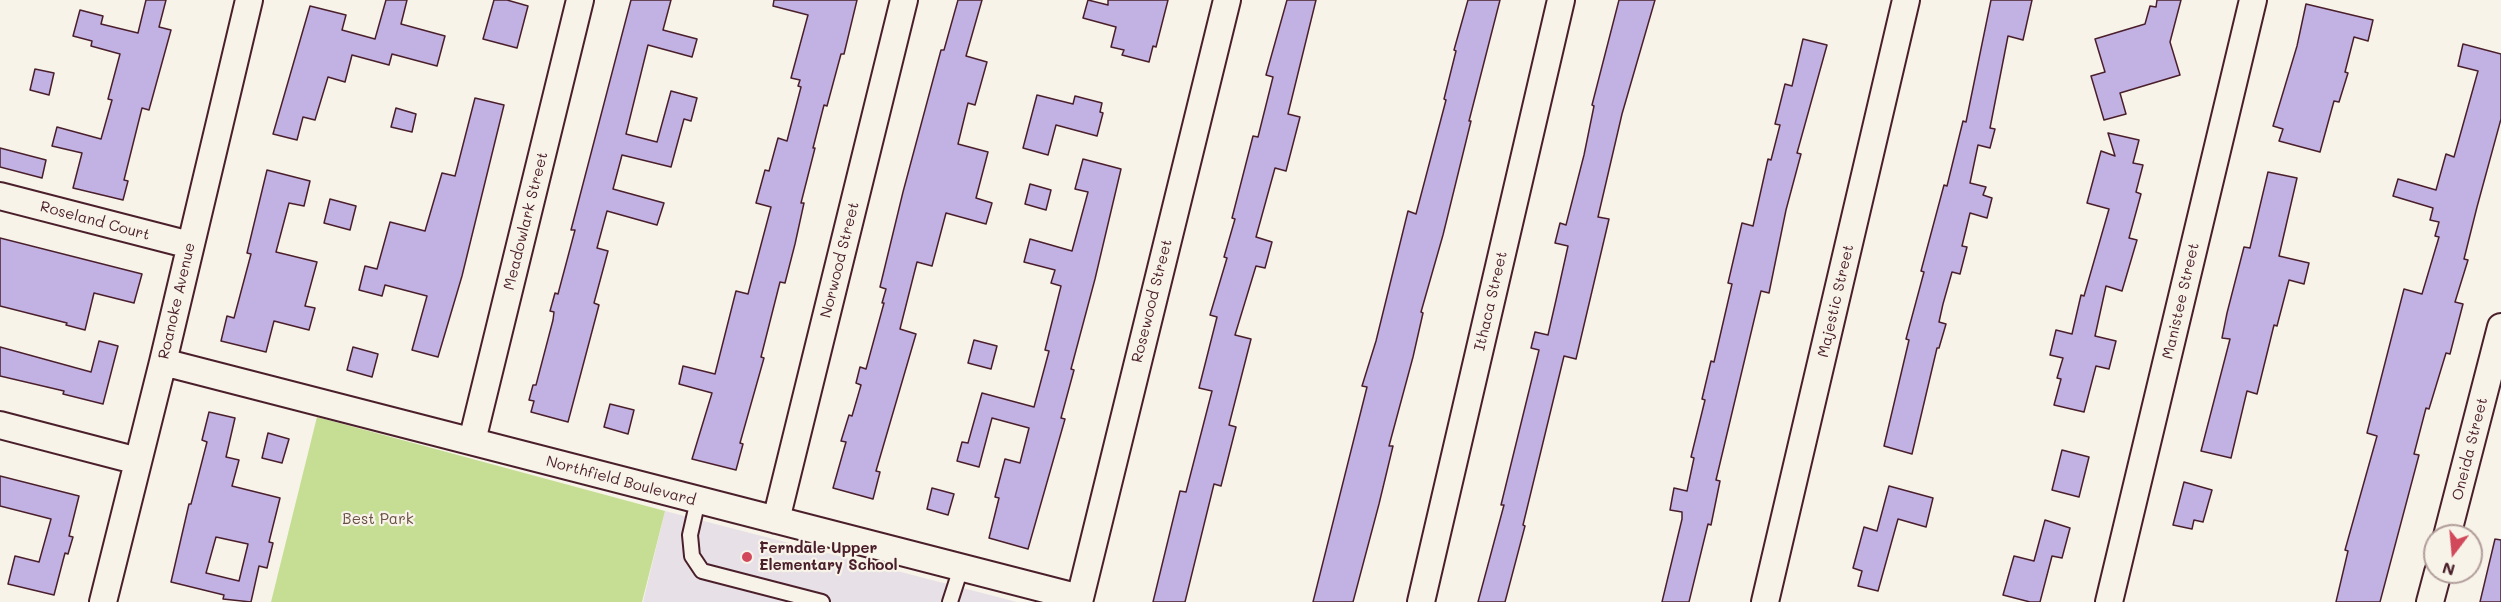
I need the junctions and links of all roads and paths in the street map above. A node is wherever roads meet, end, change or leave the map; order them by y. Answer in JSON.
{"nodes":[{"id":1,"x":249,"y":0,"type":"edge"},
{"id":2,"x":580,"y":0,"type":"edge"},
{"id":3,"x":904,"y":0,"type":"edge"},
{"id":4,"x":1227,"y":0,"type":"edge"},
{"id":5,"x":1561,"y":0,"type":"edge"},
{"id":6,"x":1906,"y":0,"type":"edge"},
{"id":7,"x":2253,"y":0,"type":"edge"},
{"id":8,"x":0,"y":196,"type":"edge"},
{"id":9,"x":190,"y":245,"type":"junction"},
{"id":10,"x":2501,"y":327,"type":"edge"},
{"id":11,"x":163,"y":362,"type":"junction"},
{"id":12,"x":0,"y":425,"type":"edge"},
{"id":13,"x":472,"y":441,"type":"junction"},
{"id":14,"x":138,"y":461,"type":"junction"},
{"id":15,"x":698,"y":500,"type":"junction"},
{"id":16,"x":776,"y":520,"type":"junction"},
{"id":17,"x":2450,"y":524,"type":"edge"},
{"id":18,"x":961,"y":568,"type":"junction"},
{"id":19,"x":2435,"y":584,"type":"edge"},
{"id":20,"x":1080,"y":600,"type":"edge"},
{"id":21,"x":103,"y":602,"type":"edge"},
{"id":22,"x":822,"y":602,"type":"edge"},
{"id":23,"x":950,"y":602,"type":"edge"},
{"id":24,"x":1420,"y":602,"type":"edge"},
{"id":25,"x":1766,"y":602,"type":"edge"},
{"id":26,"x":2109,"y":602,"type":"edge"},
{"id":27,"x":2430,"y":602,"type":"edge"}],
"edges":[{"from":1,"to":9,"type":"street","name":"Roanoke Avenue"},
{"from":2,"to":13,"type":"street","name":"Meadowlark Street"},
{"from":3,"to":16,"type":"street","name":"Norwood Street"},
{"from":4,"to":20,"type":"street","name":"Rosewood Street"},
{"from":5,"to":24,"type":"street","name":"Ithaca Street"},
{"from":6,"to":25,"type":"street","name":"Majestic Street"},
{"from":7,"to":26,"type":"street","name":"Manistee Street"},
{"from":8,"to":9,"type":"street","name":"Roseland Court"},
{"from":9,"to":11,"type":"street","name":"Roanoke Avenue"},
{"from":10,"to":17,"type":"street","name":"Oneida Street"},
{"from":11,"to":13,"type":"street","name":"Northfield Boulevard"},
{"from":11,"to":14,"type":"street","name":"Roanoke Avenue"},
{"from":12,"to":14,"type":"street"},
{"from":13,"to":15,"type":"street","name":"Northfield Boulevard"},
{"from":14,"to":21,"type":"street","name":"Roanoke Avenue"},
{"from":15,"to":16,"type":"street","name":"Northfield Boulevard"},
{"from":15,"to":22,"type":"lane"},
{"from":16,"to":18,"type":"street","name":"Northfield Boulevard"},
{"from":18,"to":20,"type":"street","name":"Northfield Boulevard"},
{"from":18,"to":23,"type":"lane"},
{"from":19,"to":27,"type":"street"}]}
